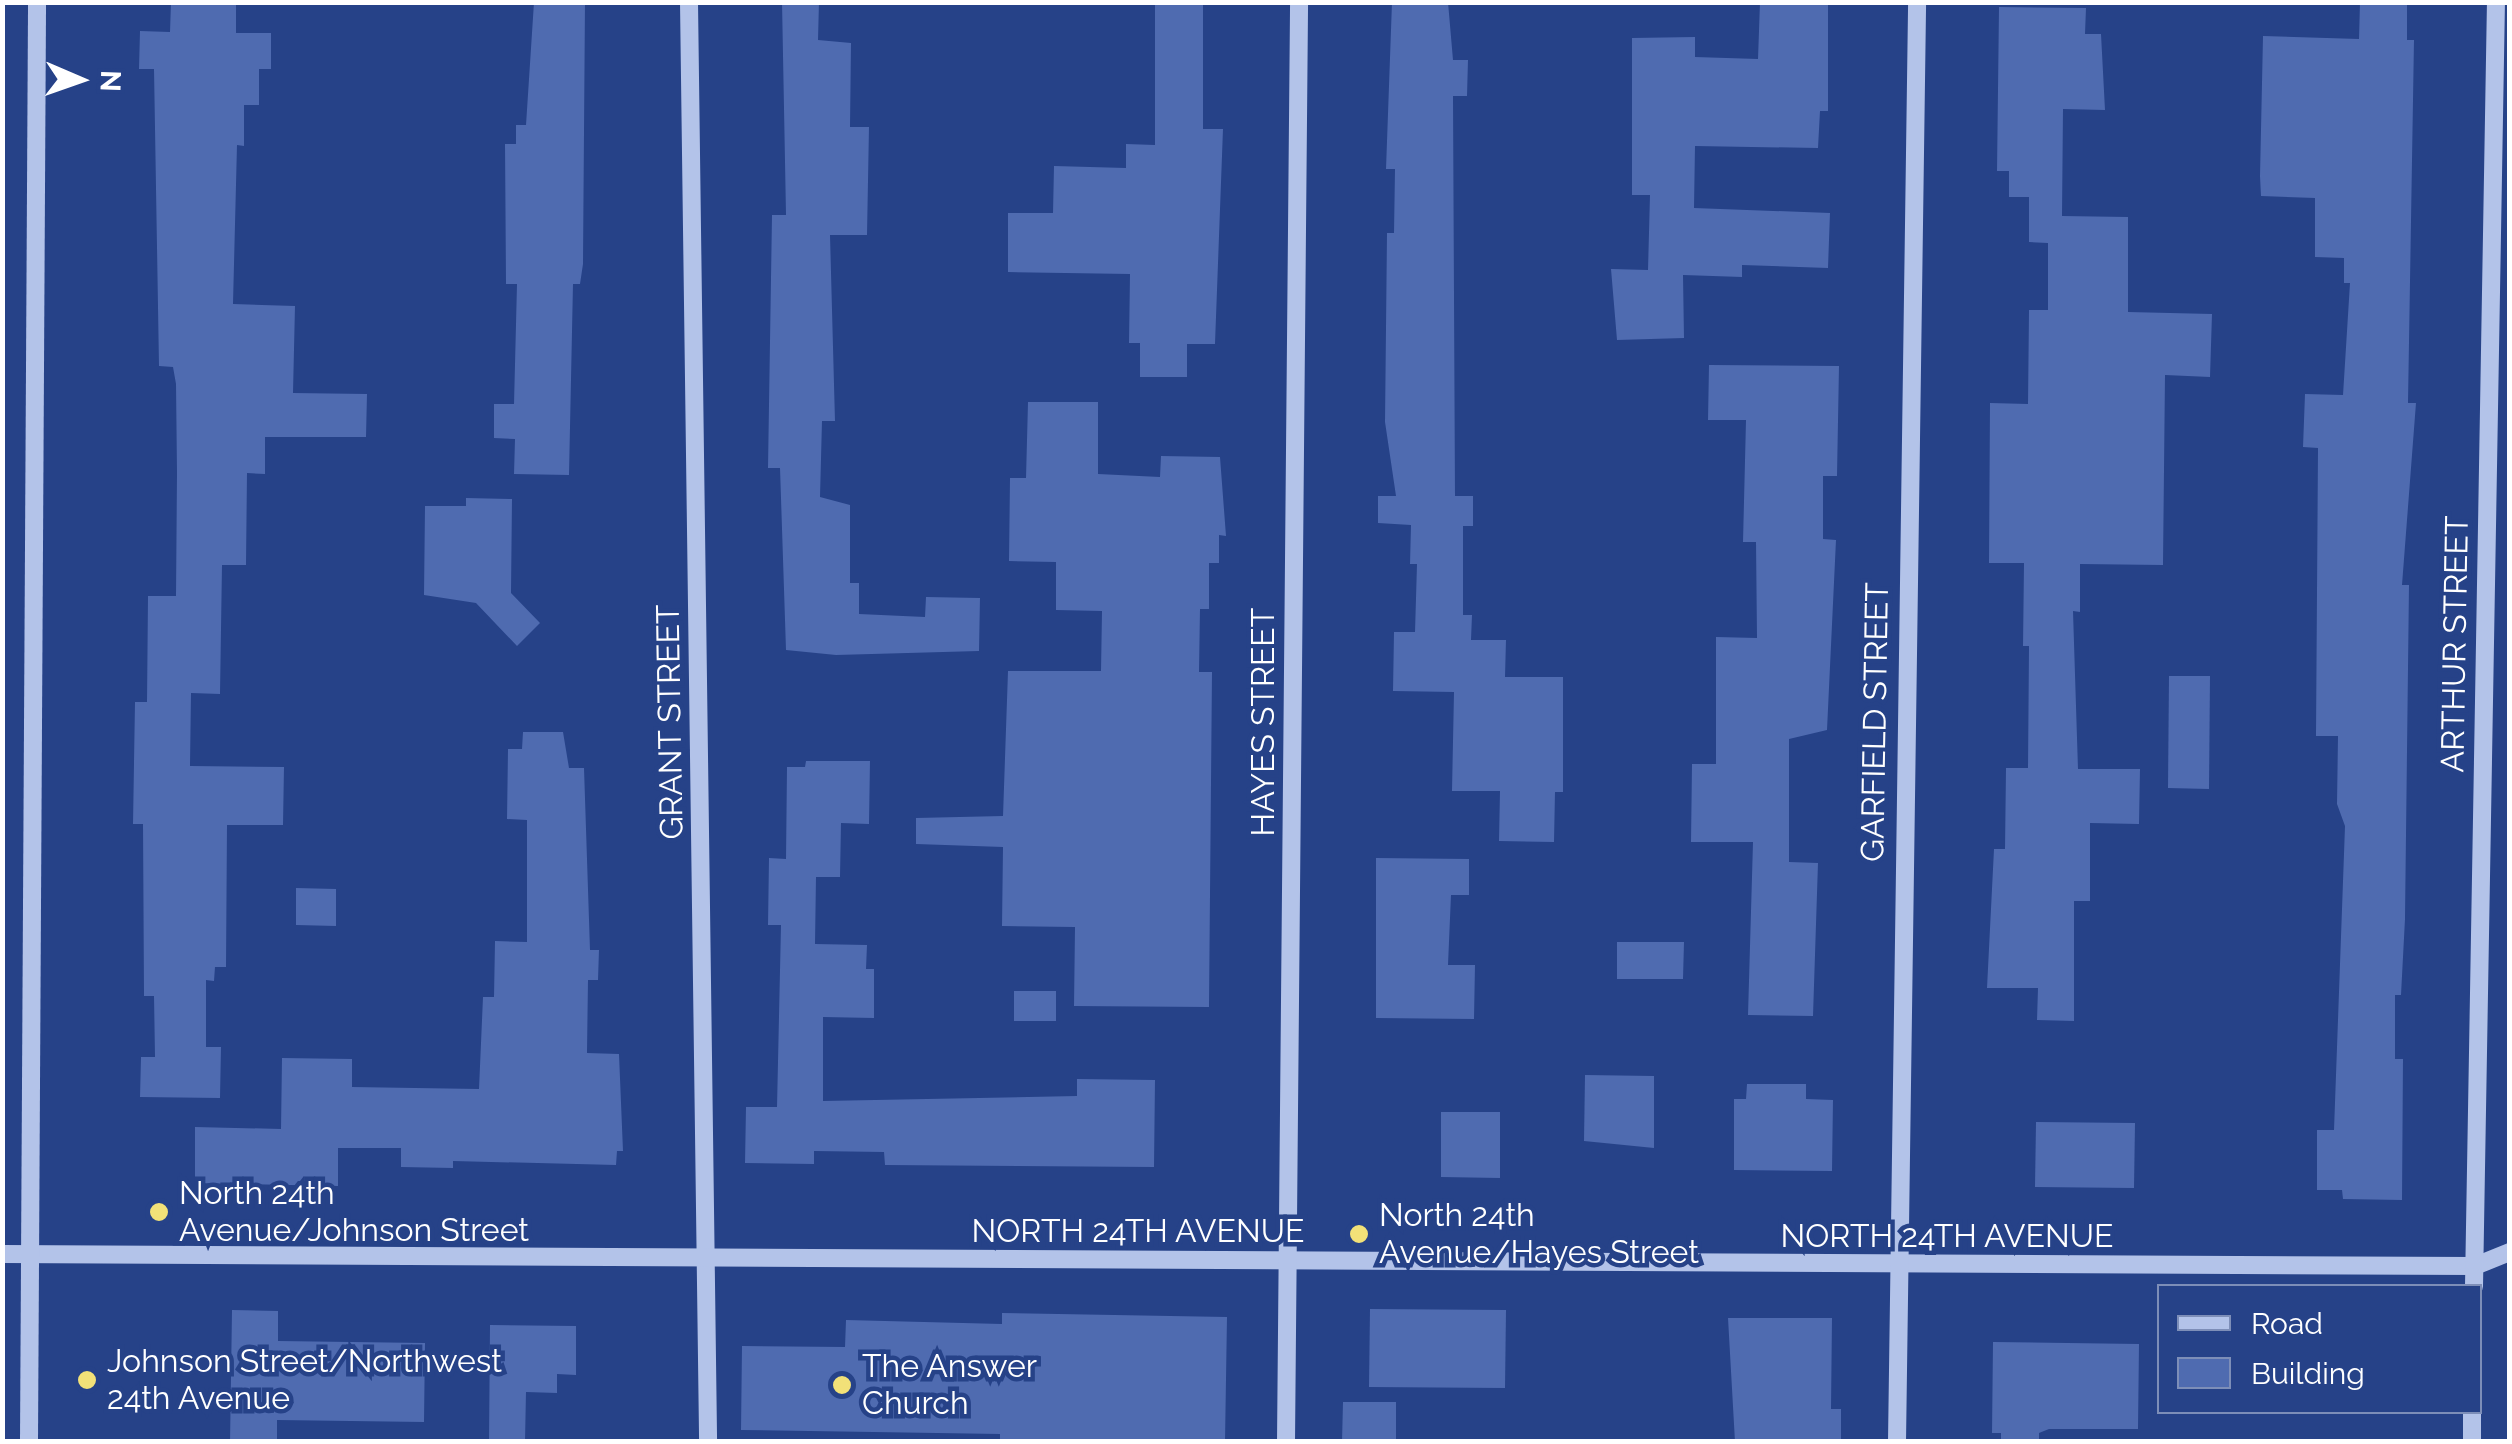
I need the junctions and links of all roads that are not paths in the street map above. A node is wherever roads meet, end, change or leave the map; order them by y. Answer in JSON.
{"nodes":[{"id":1,"x":37,"y":2,"type":"edge"},
{"id":2,"x":689,"y":2,"type":"edge"},
{"id":3,"x":1299,"y":2,"type":"edge"},
{"id":4,"x":1916,"y":2,"type":"edge"},
{"id":5,"x":2496,"y":2,"type":"edge"},
{"id":6,"x":2510,"y":1252,"type":"edge"},
{"id":7,"x":2,"y":1254,"type":"edge"},
{"id":8,"x":30,"y":1254,"type":"junction"},
{"id":9,"x":709,"y":1259,"type":"junction"},
{"id":10,"x":1288,"y":1262,"type":"junction"},
{"id":11,"x":1897,"y":1266,"type":"junction"},
{"id":12,"x":2475,"y":1266,"type":"junction"},
{"id":13,"x":2474,"y":1284,"type":"edge"},
{"id":14,"x":2472,"y":1414,"type":"edge"},
{"id":15,"x":28,"y":1442,"type":"edge"},
{"id":16,"x":708,"y":1442,"type":"edge"},
{"id":17,"x":1286,"y":1442,"type":"edge"},
{"id":18,"x":1897,"y":1442,"type":"edge"},
{"id":19,"x":2472,"y":1442,"type":"edge"}],
"edges":[{"from":1,"to":8,"type":"street"},
{"from":2,"to":9,"type":"street","name":"GRANT STREET"},
{"from":3,"to":10,"type":"street","name":"HAYES STREET"},
{"from":4,"to":11,"type":"street","name":"GARFIELD STREET"},
{"from":5,"to":12,"type":"street","name":"ARTHUR STREET"},
{"from":6,"to":12,"type":"street","name":"NORTH 24TH AVENUE"},
{"from":7,"to":8,"type":"street","name":"NORTH 24TH AVENUE"},
{"from":8,"to":9,"type":"street","name":"NORTH 24TH AVENUE"},
{"from":8,"to":15,"type":"street"},
{"from":9,"to":10,"type":"street","name":"NORTH 24TH AVENUE"},
{"from":9,"to":16,"type":"street","name":"GRANT STREET"},
{"from":10,"to":11,"type":"street","name":"NORTH 24TH AVENUE"},
{"from":10,"to":17,"type":"street","name":"HAYES STREET"},
{"from":11,"to":12,"type":"street","name":"NORTH 24TH AVENUE"},
{"from":11,"to":18,"type":"street","name":"GARFIELD STREET"},
{"from":12,"to":13,"type":"street","name":"ARTHUR STREET"},
{"from":14,"to":19,"type":"street"}]}
